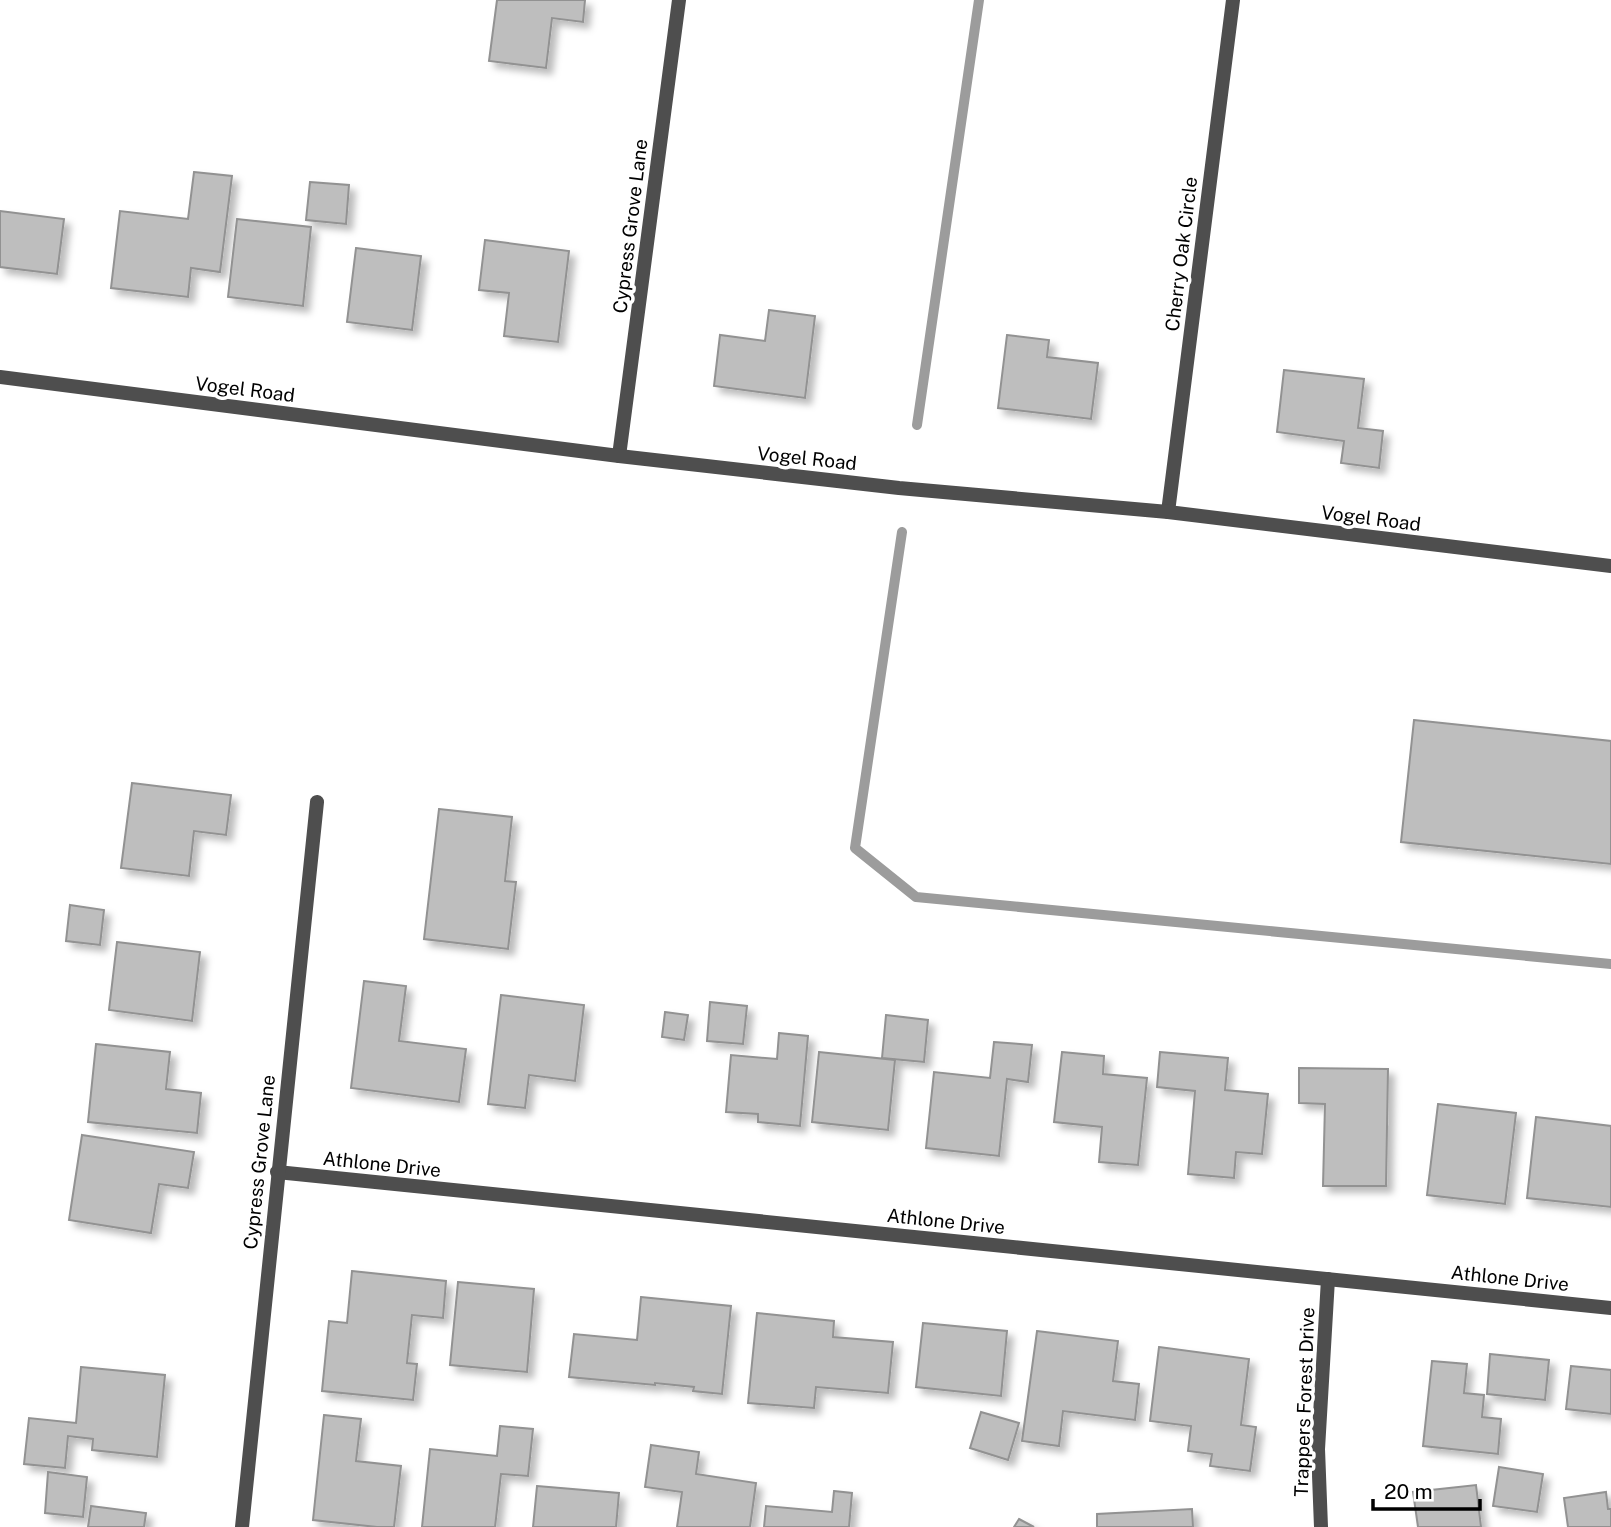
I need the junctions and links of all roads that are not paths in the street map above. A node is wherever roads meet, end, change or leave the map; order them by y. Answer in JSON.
{"nodes":[{"id":1,"x":679,"y":0,"type":"edge"},
{"id":2,"x":1233,"y":0,"type":"edge"},
{"id":3,"x":0,"y":377,"type":"edge"},
{"id":4,"x":620,"y":456,"type":"junction"},
{"id":5,"x":1168,"y":512,"type":"junction"},
{"id":6,"x":1611,"y":566,"type":"edge"},
{"id":7,"x":317,"y":802,"type":"dead end"},
{"id":8,"x":278,"y":1172,"type":"junction"},
{"id":9,"x":1328,"y":1279,"type":"junction"},
{"id":10,"x":1611,"y":1308,"type":"edge"},
{"id":11,"x":242,"y":1527,"type":"edge"},
{"id":12,"x":1321,"y":1527,"type":"edge"}],
"edges":[{"from":1,"to":4,"type":"street","name":"Cypress Grove Lane"},
{"from":2,"to":5,"type":"street","name":"Cherry Oak Circle"},
{"from":3,"to":4,"type":"street","name":"Vogel Road"},
{"from":4,"to":5,"type":"street","name":"Vogel Road"},
{"from":5,"to":6,"type":"street","name":"Vogel Road"},
{"from":7,"to":8,"type":"street","name":"Cypress Grove Lane"},
{"from":8,"to":9,"type":"street","name":"Athlone Drive"},
{"from":8,"to":11,"type":"street","name":"Cypress Grove Lane"},
{"from":9,"to":10,"type":"street","name":"Athlone Drive"},
{"from":9,"to":12,"type":"street","name":"Trappers Forest Drive"}]}
